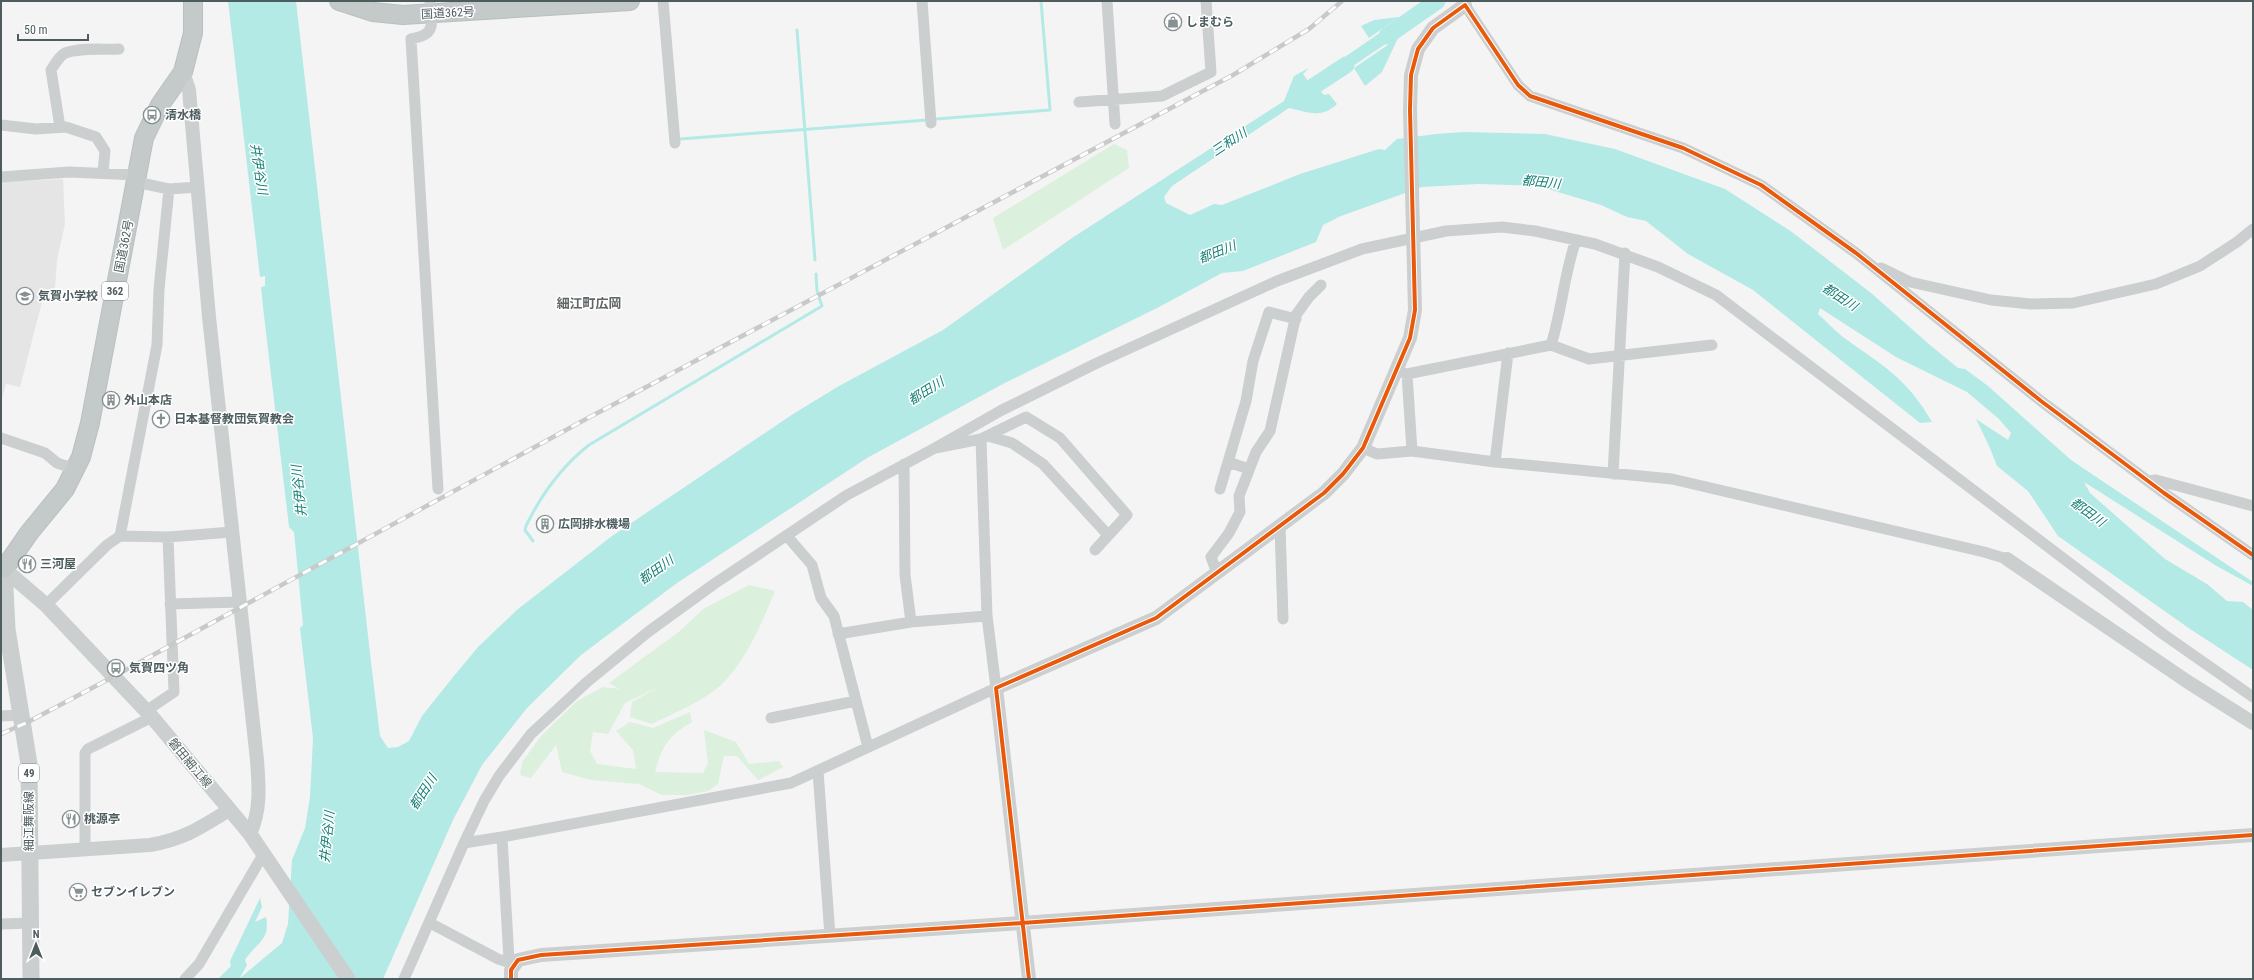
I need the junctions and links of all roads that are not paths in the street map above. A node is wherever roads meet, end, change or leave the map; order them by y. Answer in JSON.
{"nodes":[{"id":1,"x":193,"y":1,"type":"edge"},
{"id":2,"x":339,"y":1,"type":"edge"},
{"id":3,"x":630,"y":1,"type":"edge"},
{"id":4,"x":663,"y":1,"type":"edge"},
{"id":5,"x":922,"y":1,"type":"edge"},
{"id":6,"x":1107,"y":1,"type":"edge"},
{"id":7,"x":1206,"y":1,"type":"edge"},
{"id":8,"x":1466,"y":2,"type":"edge"},
{"id":9,"x":430,"y":8,"type":"edge"},
{"id":10,"x":119,"y":49,"type":"dead end"},
{"id":11,"x":183,"y":72,"type":"junction"},
{"id":12,"x":1113,"y":99,"type":"junction"},
{"id":13,"x":1079,"y":102,"type":"dead end"},
{"id":14,"x":931,"y":123,"type":"dead end"},
{"id":15,"x":1,"y":124,"type":"edge"},
{"id":16,"x":1115,"y":124,"type":"dead end"},
{"id":17,"x":60,"y":127,"type":"junction"},
{"id":18,"x":676,"y":143,"type":"dead end"},
{"id":19,"x":103,"y":172,"type":"junction"},
{"id":20,"x":1,"y":178,"type":"edge"},
{"id":21,"x":137,"y":178,"type":"junction"},
{"id":22,"x":198,"y":187,"type":"junction"},
{"id":23,"x":169,"y":189,"type":"junction"},
{"id":24,"x":2253,"y":229,"type":"edge"},
{"id":25,"x":1414,"y":235,"type":"junction"},
{"id":26,"x":1576,"y":240,"type":"junction"},
{"id":27,"x":1625,"y":253,"type":"junction"},
{"id":28,"x":1874,"y":267,"type":"junction"},
{"id":29,"x":1321,"y":285,"type":"dead end"},
{"id":30,"x":1296,"y":319,"type":"junction"},
{"id":31,"x":1551,"y":345,"type":"junction"},
{"id":32,"x":1712,"y":345,"type":"dead end"},
{"id":33,"x":1508,"y":353,"type":"junction"},
{"id":34,"x":1618,"y":356,"type":"junction"},
{"id":35,"x":1402,"y":372,"type":"junction"},
{"id":36,"x":1,"y":438,"type":"edge"},
{"id":37,"x":984,"y":438,"type":"junction"},
{"id":38,"x":935,"y":448,"type":"junction"},
{"id":39,"x":1363,"y":448,"type":"junction"},
{"id":40,"x":1412,"y":452,"type":"junction"},
{"id":41,"x":1228,"y":462,"type":"junction"},
{"id":42,"x":1495,"y":462,"type":"junction"},
{"id":43,"x":904,"y":464,"type":"junction"},
{"id":44,"x":75,"y":469,"type":"junction"},
{"id":45,"x":1249,"y":469,"type":"junction"},
{"id":46,"x":1613,"y":474,"type":"junction"},
{"id":47,"x":2148,"y":481,"type":"junction"},
{"id":48,"x":1220,"y":489,"type":"dead end"},
{"id":49,"x":438,"y":490,"type":"dead end"},
{"id":50,"x":2253,"y":506,"type":"edge"},
{"id":51,"x":1280,"y":526,"type":"junction"},
{"id":52,"x":232,"y":532,"type":"junction"},
{"id":53,"x":1108,"y":535,"type":"junction"},
{"id":54,"x":120,"y":536,"type":"junction"},
{"id":55,"x":788,"y":536,"type":"junction"},
{"id":56,"x":168,"y":537,"type":"junction"},
{"id":57,"x":1095,"y":550,"type":"dead end"},
{"id":58,"x":2253,"y":555,"type":"edge"},
{"id":59,"x":2007,"y":559,"type":"joint"},
{"id":60,"x":1217,"y":573,"type":"junction"},
{"id":61,"x":3,"y":577,"type":"edge"},
{"id":62,"x":239,"y":602,"type":"junction"},
{"id":63,"x":170,"y":604,"type":"junction"},
{"id":64,"x":46,"y":605,"type":"junction"},
{"id":65,"x":987,"y":616,"type":"junction"},
{"id":66,"x":1283,"y":619,"type":"dead end"},
{"id":67,"x":911,"y":622,"type":"junction"},
{"id":68,"x":838,"y":634,"type":"junction"},
{"id":69,"x":996,"y":688,"type":"junction"},
{"id":70,"x":2253,"y":697,"type":"edge"},
{"id":71,"x":856,"y":701,"type":"junction"},
{"id":72,"x":149,"y":714,"type":"junction"},
{"id":73,"x":22,"y":715,"type":"junction"},
{"id":74,"x":1,"y":716,"type":"edge"},
{"id":75,"x":771,"y":718,"type":"dead end"},
{"id":76,"x":2253,"y":723,"type":"edge"},
{"id":77,"x":868,"y":747,"type":"junction"},
{"id":78,"x":818,"y":771,"type":"junction"},
{"id":79,"x":229,"y":810,"type":"junction"},
{"id":80,"x":250,"y":834,"type":"junction"},
{"id":81,"x":2253,"y":835,"type":"edge"},
{"id":82,"x":502,"y":837,"type":"junction"},
{"id":83,"x":464,"y":843,"type":"junction"},
{"id":84,"x":85,"y":849,"type":"junction"},
{"id":85,"x":29,"y":854,"type":"junction"},
{"id":86,"x":1,"y":855,"type":"edge"},
{"id":87,"x":266,"y":856,"type":"junction"},
{"id":88,"x":31,"y":923,"type":"junction"},
{"id":89,"x":430,"y":923,"type":"junction"},
{"id":90,"x":1022,"y":923,"type":"junction"},
{"id":91,"x":1,"y":924,"type":"edge"},
{"id":92,"x":830,"y":936,"type":"junction"},
{"id":93,"x":514,"y":964,"type":"junction"},
{"id":94,"x":31,"y":979,"type":"edge"},
{"id":95,"x":185,"y":979,"type":"edge"},
{"id":96,"x":348,"y":979,"type":"edge"},
{"id":97,"x":404,"y":979,"type":"edge"},
{"id":98,"x":511,"y":979,"type":"edge"},
{"id":99,"x":1029,"y":979,"type":"edge"}],
"edges":[{"from":1,"to":11,"type":"highway","name":"国道362号","number":"362"},
{"from":2,"to":9,"type":"highway","name":"国道362号"},
{"from":3,"to":9,"type":"highway","name":"国道362号"},
{"from":4,"to":18,"type":"street"},
{"from":5,"to":14,"type":"street"},
{"from":6,"to":12,"type":"street"},
{"from":7,"to":12,"type":"street"},
{"from":8,"to":25,"type":"street"},
{"from":8,"to":28,"type":"street"},
{"from":9,"to":49,"type":"street"},
{"from":10,"to":17,"type":"street"},
{"from":11,"to":21,"type":"highway","name":"国道362号","number":"362"},
{"from":11,"to":22,"type":"street"},
{"from":12,"to":13,"type":"street"},
{"from":12,"to":16,"type":"street"},
{"from":15,"to":17,"type":"street"},
{"from":17,"to":19,"type":"street"},
{"from":19,"to":20,"type":"street"},
{"from":19,"to":21,"type":"street"},
{"from":21,"to":23,"type":"street"},
{"from":21,"to":44,"type":"highway","name":"国道362号","number":"362"},
{"from":22,"to":23,"type":"street"},
{"from":22,"to":52,"type":"street"},
{"from":23,"to":54,"type":"street"},
{"from":24,"to":28,"type":"street"},
{"from":25,"to":26,"type":"street"},
{"from":25,"to":35,"type":"street"},
{"from":25,"to":38,"type":"street"},
{"from":26,"to":27,"type":"street"},
{"from":26,"to":31,"type":"street"},
{"from":27,"to":34,"type":"street"},
{"from":27,"to":70,"type":"street"},
{"from":28,"to":47,"type":"street"},
{"from":29,"to":30,"type":"street"},
{"from":30,"to":41,"type":"street"},
{"from":30,"to":45,"type":"street"},
{"from":31,"to":33,"type":"street"},
{"from":31,"to":34,"type":"street"},
{"from":32,"to":34,"type":"street"},
{"from":33,"to":35,"type":"street"},
{"from":33,"to":42,"type":"street"},
{"from":34,"to":46,"type":"street"},
{"from":35,"to":39,"type":"street"},
{"from":35,"to":40,"type":"street"},
{"from":36,"to":44,"type":"street"},
{"from":37,"to":38,"type":"street"},
{"from":37,"to":53,"type":"street"},
{"from":37,"to":53,"type":"street"},
{"from":37,"to":65,"type":"street"},
{"from":38,"to":43,"type":"street"},
{"from":39,"to":40,"type":"street"},
{"from":39,"to":51,"type":"street"},
{"from":40,"to":42,"type":"street"},
{"from":41,"to":45,"type":"street"},
{"from":41,"to":48,"type":"street"},
{"from":42,"to":46,"type":"street"},
{"from":43,"to":55,"type":"street"},
{"from":43,"to":67,"type":"street"},
{"from":44,"to":61,"type":"highway","name":"国道362号","number":"362"},
{"from":45,"to":60,"type":"street"},
{"from":46,"to":59,"type":"street"},
{"from":47,"to":50,"type":"street"},
{"from":47,"to":58,"type":"street"},
{"from":51,"to":60,"type":"street"},
{"from":51,"to":66,"type":"street"},
{"from":52,"to":56,"type":"street"},
{"from":52,"to":62,"type":"street"},
{"from":53,"to":57,"type":"street"},
{"from":54,"to":56,"type":"street"},
{"from":54,"to":64,"type":"street"},
{"from":55,"to":68,"type":"street"},
{"from":55,"to":83,"type":"street"},
{"from":56,"to":63,"type":"street"},
{"from":59,"to":76,"type":"street"},
{"from":60,"to":69,"type":"street"},
{"from":61,"to":64,"type":"main road","name":"磐田細江線"},
{"from":61,"to":73,"type":"main road","name":"細江舞阪線","number":"49"},
{"from":62,"to":63,"type":"street"},
{"from":62,"to":80,"type":"street"},
{"from":63,"to":72,"type":"street"},
{"from":64,"to":72,"type":"main road","name":"磐田細江線"},
{"from":65,"to":67,"type":"street"},
{"from":65,"to":69,"type":"street"},
{"from":67,"to":68,"type":"street"},
{"from":68,"to":71,"type":"street"},
{"from":69,"to":77,"type":"street"},
{"from":69,"to":90,"type":"street"},
{"from":71,"to":75,"type":"street"},
{"from":71,"to":77,"type":"street"},
{"from":72,"to":79,"type":"main road","name":"磐田細江線"},
{"from":72,"to":84,"type":"street"},
{"from":73,"to":74,"type":"street"},
{"from":73,"to":85,"type":"main road","name":"細江舞阪線","number":"49"},
{"from":77,"to":78,"type":"street"},
{"from":78,"to":82,"type":"street"},
{"from":78,"to":92,"type":"street"},
{"from":79,"to":80,"type":"main road","name":"磐田細江線"},
{"from":79,"to":84,"type":"street"},
{"from":80,"to":87,"type":"main road","name":"磐田細江線"},
{"from":81,"to":90,"type":"street"},
{"from":82,"to":83,"type":"street"},
{"from":82,"to":93,"type":"street"},
{"from":83,"to":89,"type":"street"},
{"from":84,"to":85,"type":"street"},
{"from":85,"to":86,"type":"street"},
{"from":85,"to":88,"type":"main road","name":"細江舞阪線","number":"49"},
{"from":87,"to":95,"type":"street"},
{"from":87,"to":96,"type":"main road","name":"磐田細江線"},
{"from":88,"to":91,"type":"street"},
{"from":88,"to":94,"type":"main road","name":"細江舞阪線","number":"49"},
{"from":89,"to":93,"type":"street"},
{"from":89,"to":97,"type":"street"},
{"from":90,"to":92,"type":"street"},
{"from":90,"to":99,"type":"street"},
{"from":92,"to":93,"type":"street"},
{"from":93,"to":98,"type":"street"}]}
